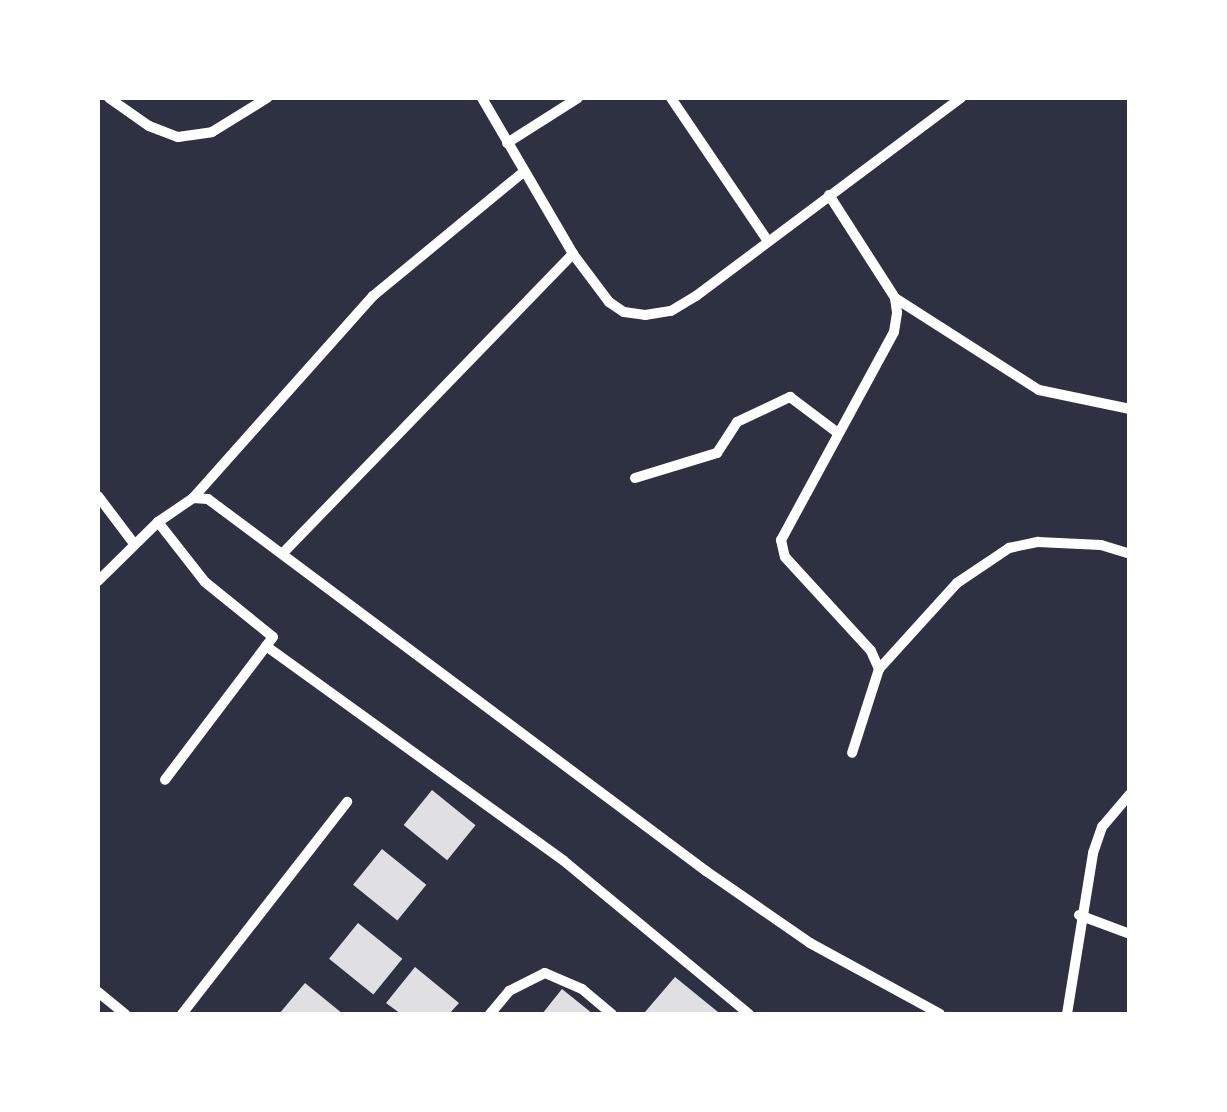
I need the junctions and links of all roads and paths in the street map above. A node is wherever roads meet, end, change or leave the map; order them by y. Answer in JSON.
{"nodes":[{"id":1,"x":109,"y":98,"type":"edge"},
{"id":2,"x":267,"y":98,"type":"edge"},
{"id":3,"x":482,"y":98,"type":"edge"},
{"id":4,"x":578,"y":98,"type":"edge"},
{"id":5,"x":671,"y":98,"type":"edge"},
{"id":6,"x":961,"y":98,"type":"edge"},
{"id":7,"x":507,"y":144,"type":"junction"},
{"id":8,"x":522,"y":173,"type":"junction"},
{"id":9,"x":829,"y":195,"type":"junction"},
{"id":10,"x":768,"y":241,"type":"junction"},
{"id":11,"x":572,"y":254,"type":"junction"},
{"id":12,"x":894,"y":298,"type":"junction"},
{"id":13,"x":1130,"y":409,"type":"edge"},
{"id":14,"x":838,"y":433,"type":"junction"},
{"id":15,"x":635,"y":478,"type":"dead end"},
{"id":16,"x":98,"y":496,"type":"edge"},
{"id":17,"x":194,"y":498,"type":"junction"},
{"id":18,"x":158,"y":522,"type":"junction"},
{"id":19,"x":135,"y":545,"type":"junction"},
{"id":20,"x":282,"y":554,"type":"junction"},
{"id":21,"x":1130,"y":554,"type":"edge"},
{"id":22,"x":98,"y":581,"type":"edge"},
{"id":23,"x":266,"y":646,"type":"junction"},
{"id":24,"x":879,"y":670,"type":"junction"},
{"id":25,"x":852,"y":753,"type":"dead end"},
{"id":26,"x":165,"y":780,"type":"dead end"},
{"id":27,"x":1130,"y":794,"type":"edge"},
{"id":28,"x":347,"y":802,"type":"dead end"},
{"id":29,"x":1079,"y":916,"type":"junction"},
{"id":30,"x":1130,"y":934,"type":"edge"},
{"id":31,"x":98,"y":992,"type":"edge"},
{"id":32,"x":125,"y":1014,"type":"edge"},
{"id":33,"x":182,"y":1014,"type":"edge"},
{"id":34,"x":490,"y":1014,"type":"edge"},
{"id":35,"x":612,"y":1014,"type":"edge"},
{"id":36,"x":749,"y":1014,"type":"edge"},
{"id":37,"x":940,"y":1014,"type":"edge"},
{"id":38,"x":1067,"y":1014,"type":"edge"}],
"edges":[{"from":1,"to":2,"type":"street"},
{"from":3,"to":7,"type":"street"},
{"from":4,"to":7,"type":"street"},
{"from":5,"to":10,"type":"street"},
{"from":6,"to":9,"type":"street"},
{"from":7,"to":8,"type":"street"},
{"from":8,"to":11,"type":"street"},
{"from":8,"to":17,"type":"street"},
{"from":9,"to":10,"type":"street"},
{"from":9,"to":12,"type":"street"},
{"from":10,"to":11,"type":"street"},
{"from":11,"to":20,"type":"street"},
{"from":12,"to":13,"type":"street"},
{"from":12,"to":14,"type":"street"},
{"from":14,"to":15,"type":"street"},
{"from":14,"to":24,"type":"street"},
{"from":16,"to":19,"type":"street"},
{"from":17,"to":18,"type":"street"},
{"from":17,"to":20,"type":"street"},
{"from":18,"to":19,"type":"street"},
{"from":18,"to":23,"type":"street"},
{"from":19,"to":22,"type":"street"},
{"from":20,"to":37,"type":"street"},
{"from":21,"to":24,"type":"street"},
{"from":23,"to":26,"type":"street"},
{"from":23,"to":36,"type":"street"},
{"from":24,"to":25,"type":"street"},
{"from":27,"to":29,"type":"street"},
{"from":28,"to":33,"type":"street"},
{"from":29,"to":30,"type":"street"},
{"from":29,"to":38,"type":"street"},
{"from":31,"to":32,"type":"street"},
{"from":34,"to":35,"type":"street"}]}
